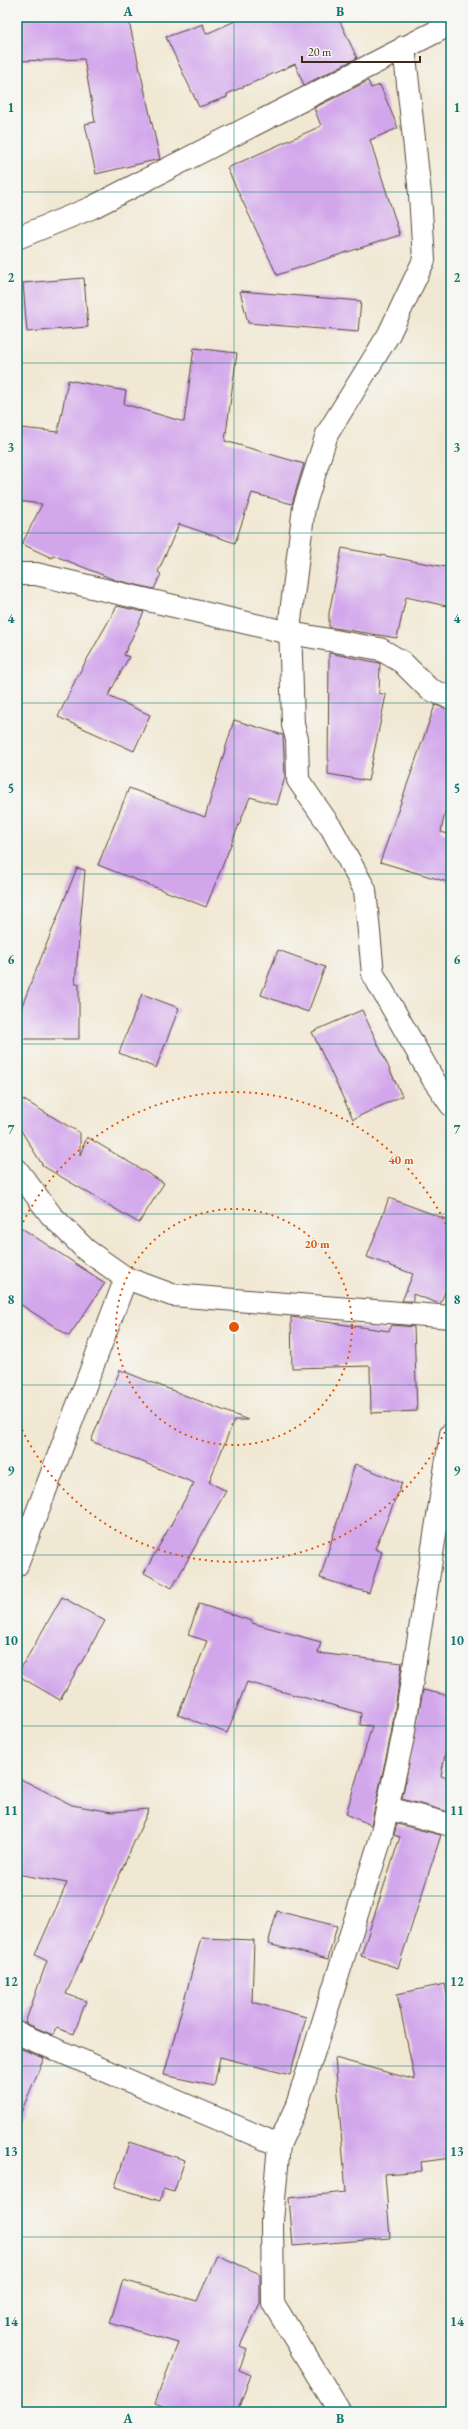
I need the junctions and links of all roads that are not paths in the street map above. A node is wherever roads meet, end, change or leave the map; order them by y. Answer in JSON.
{"nodes":[{"id":1,"x":451,"y":24,"type":"edge"},
{"id":2,"x":404,"y":47,"type":"junction"},
{"id":3,"x":17,"y":238,"type":"edge"},
{"id":4,"x":17,"y":574,"type":"edge"},
{"id":5,"x":290,"y":633,"type":"junction"},
{"id":6,"x":451,"y":698,"type":"edge"},
{"id":7,"x":451,"y":1105,"type":"edge"},
{"id":8,"x":17,"y":1170,"type":"edge"},
{"id":9,"x":126,"y":1278,"type":"junction"},
{"id":10,"x":451,"y":1317,"type":"edge"},
{"id":11,"x":451,"y":1434,"type":"edge"},
{"id":12,"x":17,"y":1565,"type":"edge"},
{"id":13,"x":387,"y":1808,"type":"junction"},
{"id":14,"x":451,"y":1825,"type":"edge"},
{"id":15,"x":17,"y":2033,"type":"edge"},
{"id":16,"x":279,"y":2146,"type":"junction"},
{"id":17,"x":340,"y":2412,"type":"edge"}],
"edges":[{"from":1,"to":2,"type":"street"},
{"from":2,"to":3,"type":"street"},
{"from":2,"to":5,"type":"street"},
{"from":4,"to":5,"type":"street"},
{"from":5,"to":6,"type":"street"},
{"from":5,"to":7,"type":"street"},
{"from":8,"to":9,"type":"street"},
{"from":9,"to":10,"type":"street"},
{"from":9,"to":12,"type":"street"},
{"from":11,"to":13,"type":"street"},
{"from":13,"to":14,"type":"street"},
{"from":13,"to":16,"type":"street"},
{"from":15,"to":16,"type":"street"},
{"from":16,"to":17,"type":"street"}]}
